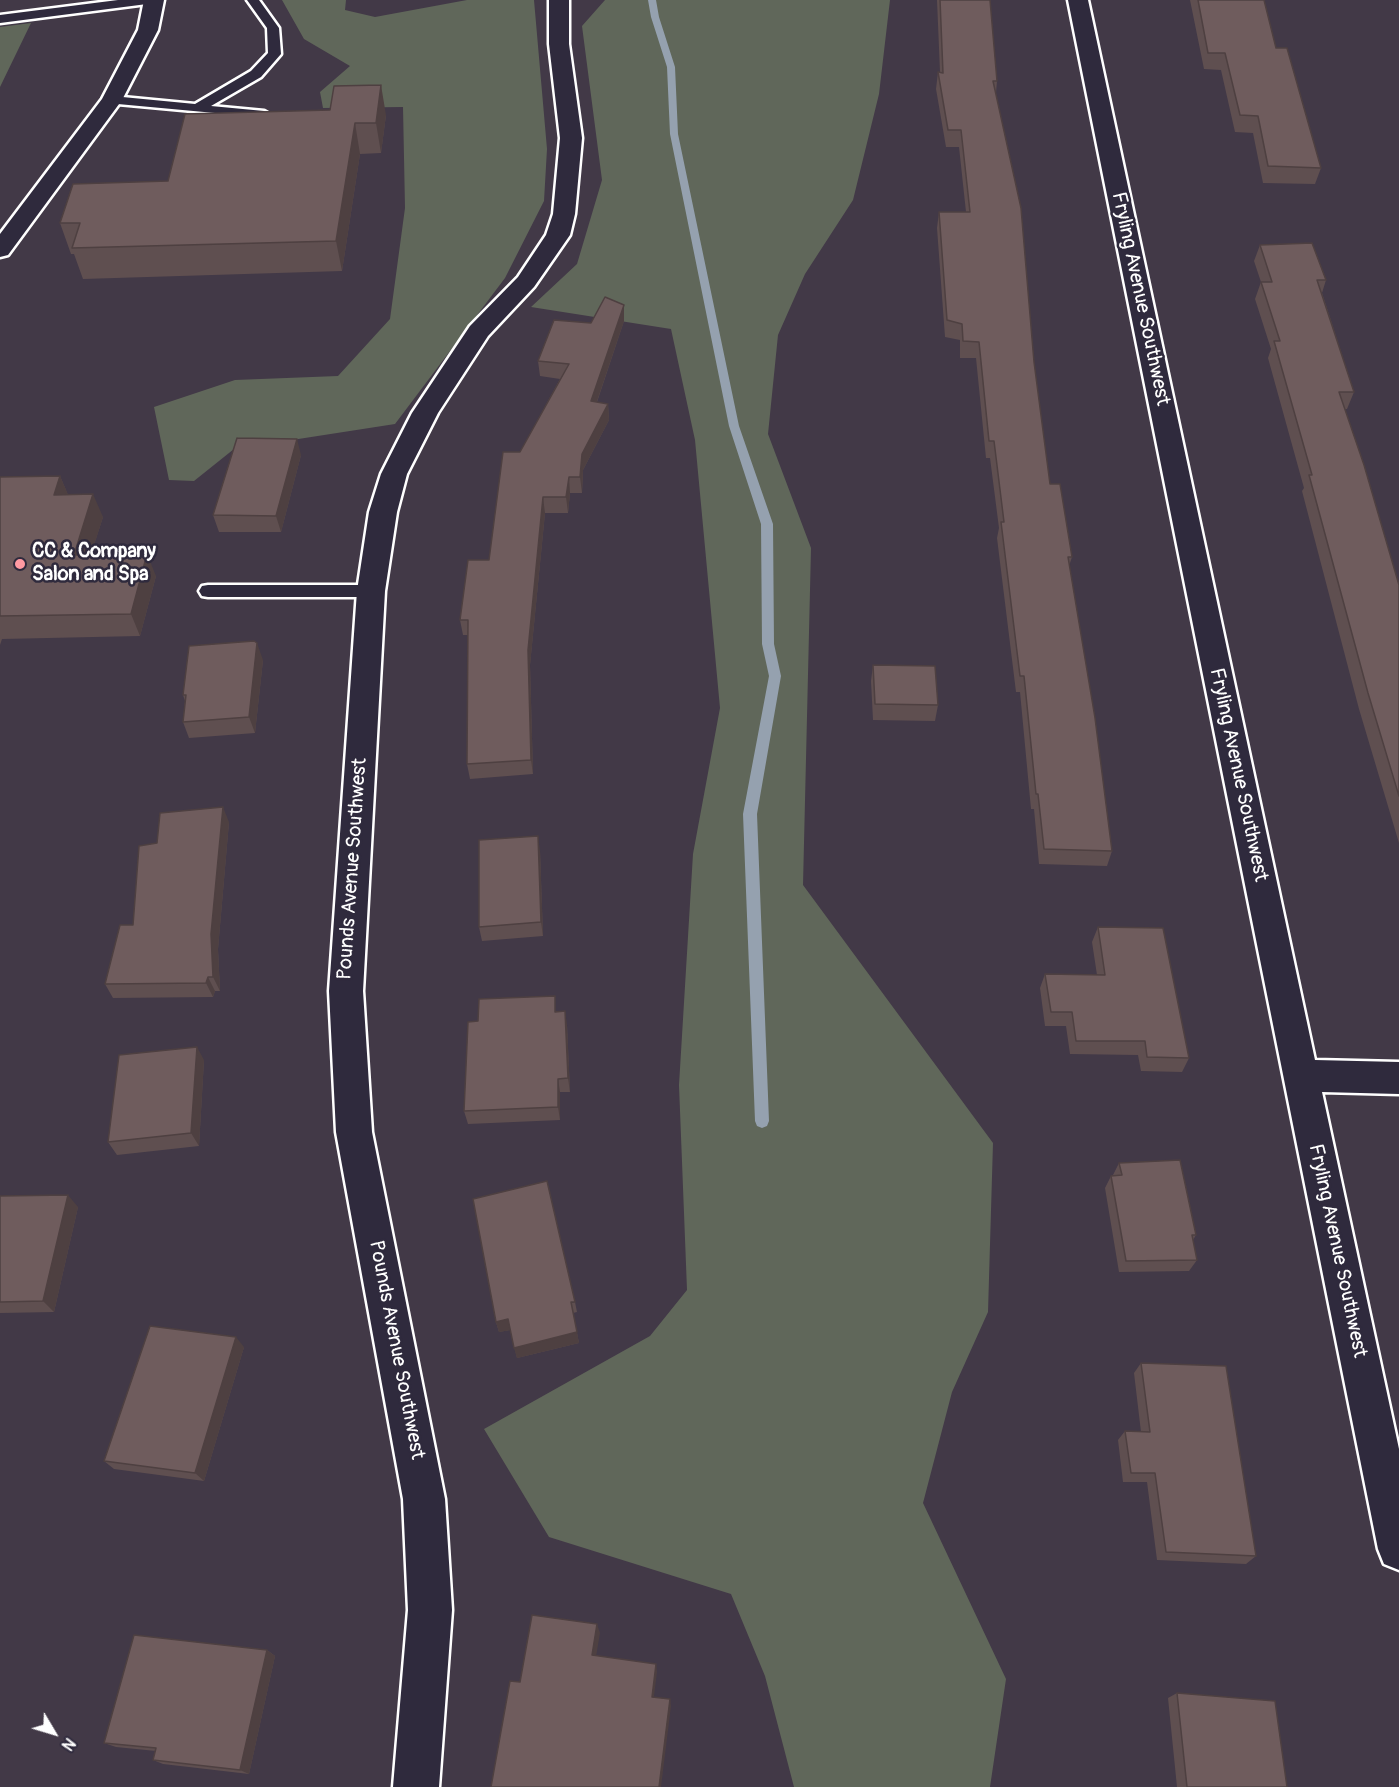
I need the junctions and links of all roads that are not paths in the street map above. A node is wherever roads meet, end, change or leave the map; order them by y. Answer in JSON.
{"nodes":[{"id":1,"x":147,"y":0,"type":"edge"},
{"id":2,"x":154,"y":0,"type":"edge"},
{"id":3,"x":253,"y":0,"type":"edge"},
{"id":4,"x":560,"y":0,"type":"edge"},
{"id":5,"x":1078,"y":0,"type":"edge"},
{"id":6,"x":0,"y":19,"type":"edge"},
{"id":7,"x":112,"y":100,"type":"junction"},
{"id":8,"x":196,"y":109,"type":"junction"},
{"id":9,"x":277,"y":117,"type":"edge"},
{"id":10,"x":0,"y":250,"type":"edge"},
{"id":11,"x":208,"y":591,"type":"dead end"},
{"id":12,"x":371,"y":591,"type":"junction"},
{"id":13,"x":1300,"y":1075,"type":"junction"},
{"id":14,"x":1399,"y":1078,"type":"edge"},
{"id":15,"x":1399,"y":1549,"type":"edge"},
{"id":16,"x":416,"y":1787,"type":"edge"}],
"edges":[{"from":1,"to":6,"type":"lane"},
{"from":2,"to":7,"type":"street"},
{"from":3,"to":8,"type":"lane"},
{"from":4,"to":12,"type":"street","name":"Pounds Avenue Southwest"},
{"from":5,"to":13,"type":"street","name":"Fryling Avenue Southwest"},
{"from":7,"to":8,"type":"lane"},
{"from":7,"to":10,"type":"street"},
{"from":8,"to":9,"type":"lane"},
{"from":11,"to":12,"type":"lane"},
{"from":12,"to":16,"type":"street","name":"Pounds Avenue Southwest"},
{"from":13,"to":14,"type":"street"},
{"from":13,"to":15,"type":"street","name":"Fryling Avenue Southwest"}]}
